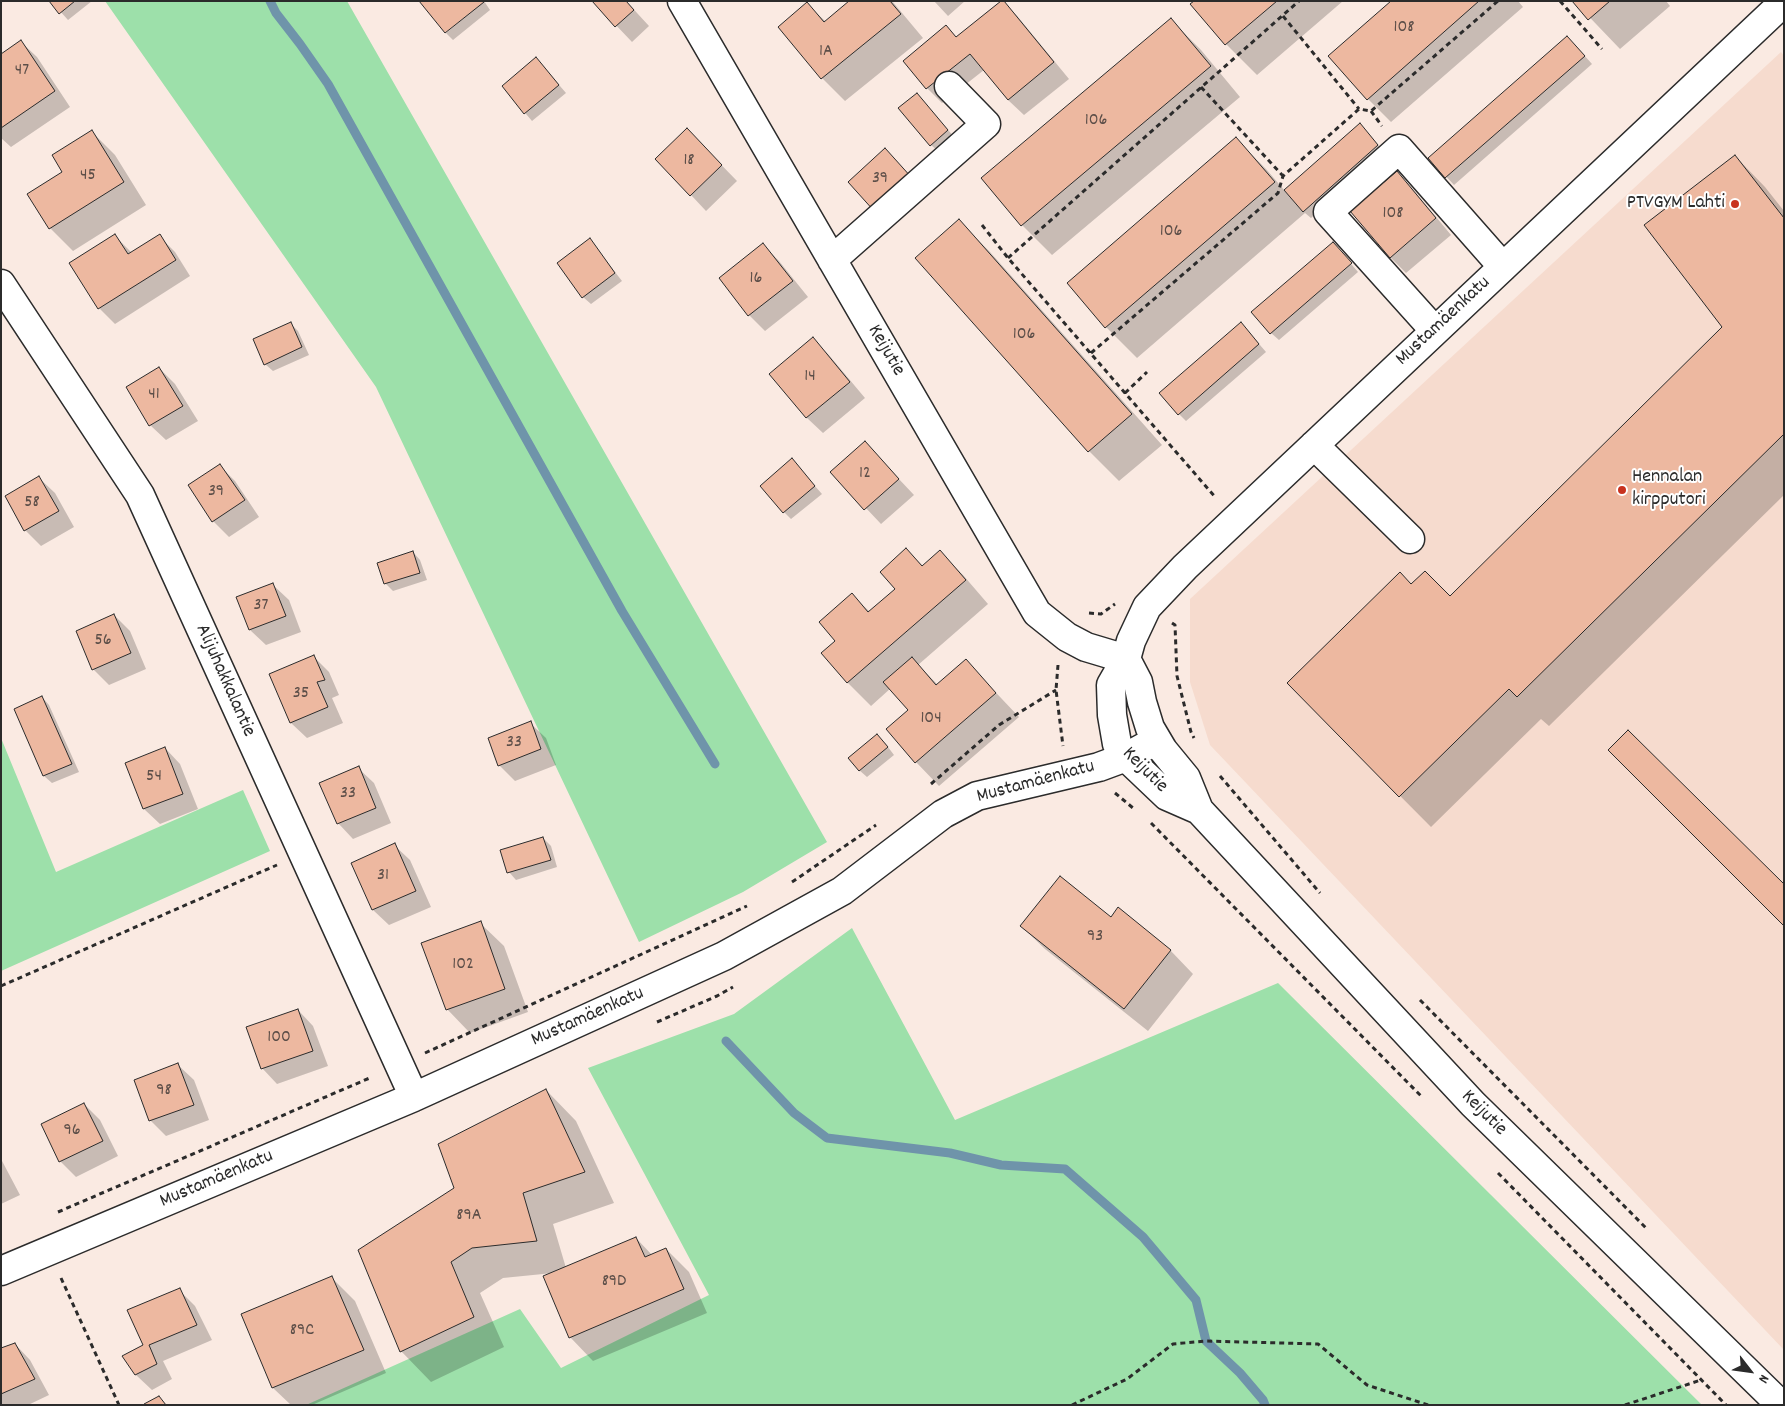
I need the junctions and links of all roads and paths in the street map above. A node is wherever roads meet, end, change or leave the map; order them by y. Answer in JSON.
{"nodes":[{"id":1,"x":1299,"y":1,"type":"edge"},
{"id":2,"x":1498,"y":1,"type":"edge"},
{"id":3,"x":1560,"y":1,"type":"edge"},
{"id":4,"x":1784,"y":2,"type":"edge"},
{"id":5,"x":689,"y":5,"type":"edge"},
{"id":6,"x":1283,"y":16,"type":"junction"},
{"id":7,"x":1602,"y":49,"type":"dead end"},
{"id":8,"x":949,"y":86,"type":"dead end"},
{"id":9,"x":1201,"y":87,"type":"junction"},
{"id":10,"x":1359,"y":109,"type":"junction"},
{"id":11,"x":1283,"y":176,"type":"junction"},
{"id":12,"x":982,"y":225,"type":"dead end"},
{"id":13,"x":1008,"y":258,"type":"junction"},
{"id":14,"x":832,"y":260,"type":"junction"},
{"id":15,"x":1503,"y":267,"type":"junction"},
{"id":16,"x":1,"y":284,"type":"edge"},
{"id":17,"x":1434,"y":331,"type":"junction"},
{"id":18,"x":1090,"y":353,"type":"junction"},
{"id":19,"x":1147,"y":372,"type":"dead end"},
{"id":20,"x":1125,"y":393,"type":"junction"},
{"id":21,"x":1314,"y":445,"type":"junction"},
{"id":22,"x":1220,"y":503,"type":"dead end"},
{"id":23,"x":1410,"y":539,"type":"dead end"},
{"id":24,"x":1147,"y":608,"type":"junction"},
{"id":25,"x":1126,"y":659,"type":"junction"},
{"id":26,"x":1056,"y":690,"type":"dead end"},
{"id":27,"x":1157,"y":740,"type":"junction"},
{"id":28,"x":1195,"y":741,"type":"dead end"},
{"id":29,"x":1126,"y":757,"type":"junction"},
{"id":30,"x":1217,"y":773,"type":"dead end"},
{"id":31,"x":930,"y":785,"type":"dead end"},
{"id":32,"x":1113,"y":791,"type":"dead end"},
{"id":33,"x":1199,"y":810,"type":"junction"},
{"id":34,"x":1137,"y":811,"type":"dead end"},
{"id":35,"x":1145,"y":816,"type":"dead end"},
{"id":36,"x":877,"y":824,"type":"dead end"},
{"id":37,"x":303,"y":854,"type":"junction"},
{"id":38,"x":790,"y":884,"type":"dead end"},
{"id":39,"x":1326,"y":899,"type":"dead end"},
{"id":40,"x":756,"y":902,"type":"dead end"},
{"id":41,"x":1,"y":986,"type":"edge"},
{"id":42,"x":734,"y":987,"type":"dead end"},
{"id":43,"x":1420,"y":999,"type":"dead end"},
{"id":44,"x":654,"y":1023,"type":"dead end"},
{"id":45,"x":399,"y":1065,"type":"junction"},
{"id":46,"x":414,"y":1097,"type":"junction"},
{"id":47,"x":1430,"y":1105,"type":"dead end"},
{"id":48,"x":1493,"y":1168,"type":"dead end"},
{"id":49,"x":51,"y":1215,"type":"dead end"},
{"id":50,"x":1650,"y":1232,"type":"dead end"},
{"id":51,"x":1,"y":1271,"type":"edge"},
{"id":52,"x":61,"y":1278,"type":"dead end"},
{"id":53,"x":1701,"y":1380,"type":"junction"},
{"id":54,"x":119,"y":1405,"type":"edge"},
{"id":55,"x":1072,"y":1405,"type":"edge"},
{"id":56,"x":1428,"y":1405,"type":"edge"},
{"id":57,"x":1626,"y":1405,"type":"edge"},
{"id":58,"x":1726,"y":1405,"type":"edge"},
{"id":59,"x":1781,"y":1405,"type":"edge"}],
"edges":[{"from":1,"to":6,"type":"path"},
{"from":2,"to":10,"type":"path"},
{"from":3,"to":7,"type":"path"},
{"from":4,"to":15,"type":"street","name":"Mustamäenkatu"},
{"from":5,"to":14,"type":"street","name":"Keijutie"},
{"from":6,"to":9,"type":"path"},
{"from":6,"to":10,"type":"path"},
{"from":8,"to":14,"type":"street"},
{"from":9,"to":11,"type":"path"},
{"from":9,"to":13,"type":"path"},
{"from":10,"to":11,"type":"path"},
{"from":11,"to":18,"type":"path"},
{"from":12,"to":13,"type":"path"},
{"from":13,"to":18,"type":"path"},
{"from":14,"to":25,"type":"street","name":"Keijutie"},
{"from":15,"to":17,"type":"street","name":"Mustamäenkatu"},
{"from":15,"to":17,"type":"street"},
{"from":16,"to":37,"type":"street","name":"Alijuhakkalantie"},
{"from":17,"to":21,"type":"street","name":"Mustamäenkatu"},
{"from":18,"to":20,"type":"path"},
{"from":19,"to":20,"type":"path"},
{"from":20,"to":22,"type":"path"},
{"from":21,"to":23,"type":"street"},
{"from":21,"to":24,"type":"street","name":"Mustamäenkatu"},
{"from":24,"to":25,"type":"street","name":"Mustamäenkatu"},
{"from":24,"to":28,"type":"path"},
{"from":25,"to":27,"type":"street","name":"Keijutie"},
{"from":25,"to":29,"type":"street","name":"Keijutie"},
{"from":26,"to":31,"type":"path"},
{"from":27,"to":29,"type":"street","name":"Mustamäenkatu"},
{"from":27,"to":33,"type":"street","name":"Keijutie"},
{"from":29,"to":33,"type":"street","name":"Keijutie"},
{"from":29,"to":46,"type":"street","name":"Mustamäenkatu"},
{"from":30,"to":39,"type":"path"},
{"from":32,"to":34,"type":"path"},
{"from":33,"to":59,"type":"street","name":"Keijutie"},
{"from":35,"to":47,"type":"path"},
{"from":36,"to":38,"type":"path"},
{"from":37,"to":41,"type":"path"},
{"from":37,"to":45,"type":"street","name":"Alijuhakkalantie"},
{"from":40,"to":45,"type":"path"},
{"from":42,"to":44,"type":"path"},
{"from":43,"to":50,"type":"path"},
{"from":45,"to":46,"type":"street","name":"Alijuhakkalantie"},
{"from":45,"to":49,"type":"path"},
{"from":46,"to":51,"type":"street","name":"Mustamäenkatu"},
{"from":48,"to":53,"type":"path"},
{"from":52,"to":54,"type":"path"},
{"from":53,"to":57,"type":"path"},
{"from":53,"to":58,"type":"path"},
{"from":55,"to":56,"type":"path"}]}
